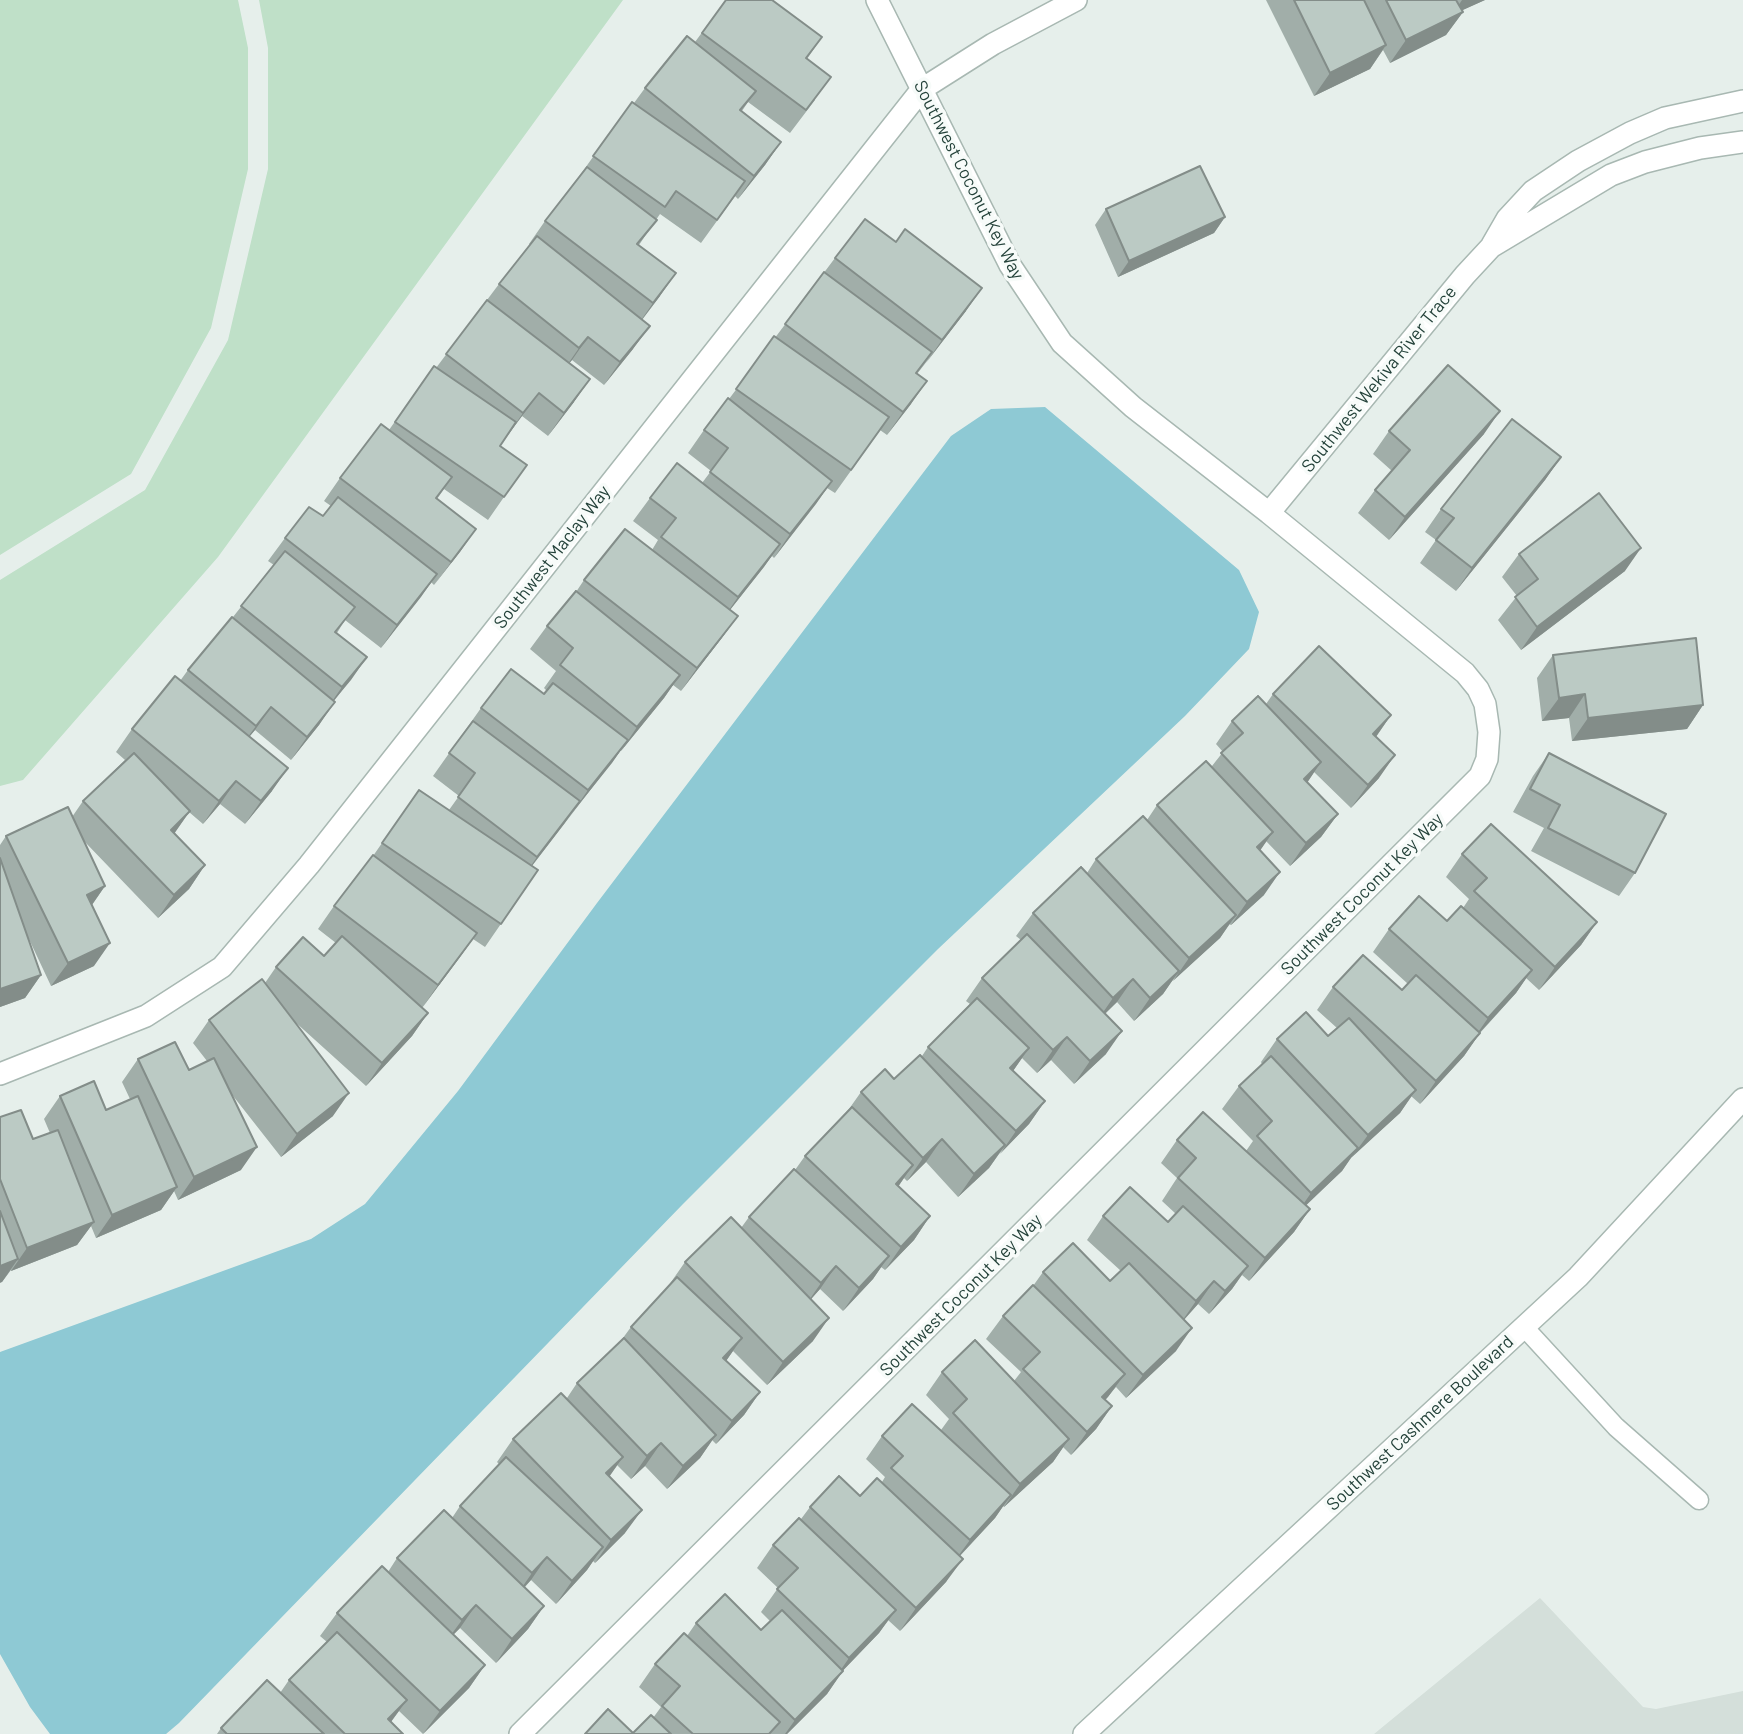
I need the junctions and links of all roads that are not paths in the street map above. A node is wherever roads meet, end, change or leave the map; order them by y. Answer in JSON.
{"nodes":[{"id":1,"x":877,"y":0,"type":"edge"},
{"id":2,"x":1076,"y":0,"type":"edge"},
{"id":3,"x":922,"y":89,"type":"junction"},
{"id":4,"x":1743,"y":101,"type":"edge"},
{"id":5,"x":1743,"y":142,"type":"edge"},
{"id":6,"x":1492,"y":247,"type":"junction"},
{"id":7,"x":1269,"y":513,"type":"junction"},
{"id":8,"x":0,"y":1074,"type":"edge"},
{"id":9,"x":1742,"y":1101,"type":"edge"},
{"id":10,"x":1524,"y":1327,"type":"junction"},
{"id":11,"x":1699,"y":1500,"type":"dead end"},
{"id":12,"x":520,"y":1734,"type":"edge"},
{"id":13,"x":1084,"y":1734,"type":"edge"}],
"edges":[{"from":1,"to":3,"type":"street","name":"Southwest Coconut Key Way"},
{"from":2,"to":3,"type":"street","name":"Southwest Maclay Way"},
{"from":3,"to":7,"type":"street","name":"Southwest Coconut Key Way"},
{"from":3,"to":8,"type":"street","name":"Southwest Maclay Way"},
{"from":4,"to":6,"type":"street","name":"Southwest Wekiva River Trace"},
{"from":5,"to":6,"type":"street","name":"Southwest Wekiva River Trace"},
{"from":6,"to":7,"type":"street","name":"Southwest Wekiva River Trace"},
{"from":7,"to":12,"type":"street","name":"Southwest Coconut Key Way"},
{"from":9,"to":10,"type":"street","name":"Southwest Cashmere Boulevard"},
{"from":10,"to":11,"type":"lane"},
{"from":10,"to":13,"type":"street","name":"Southwest Cashmere Boulevard"}]}
